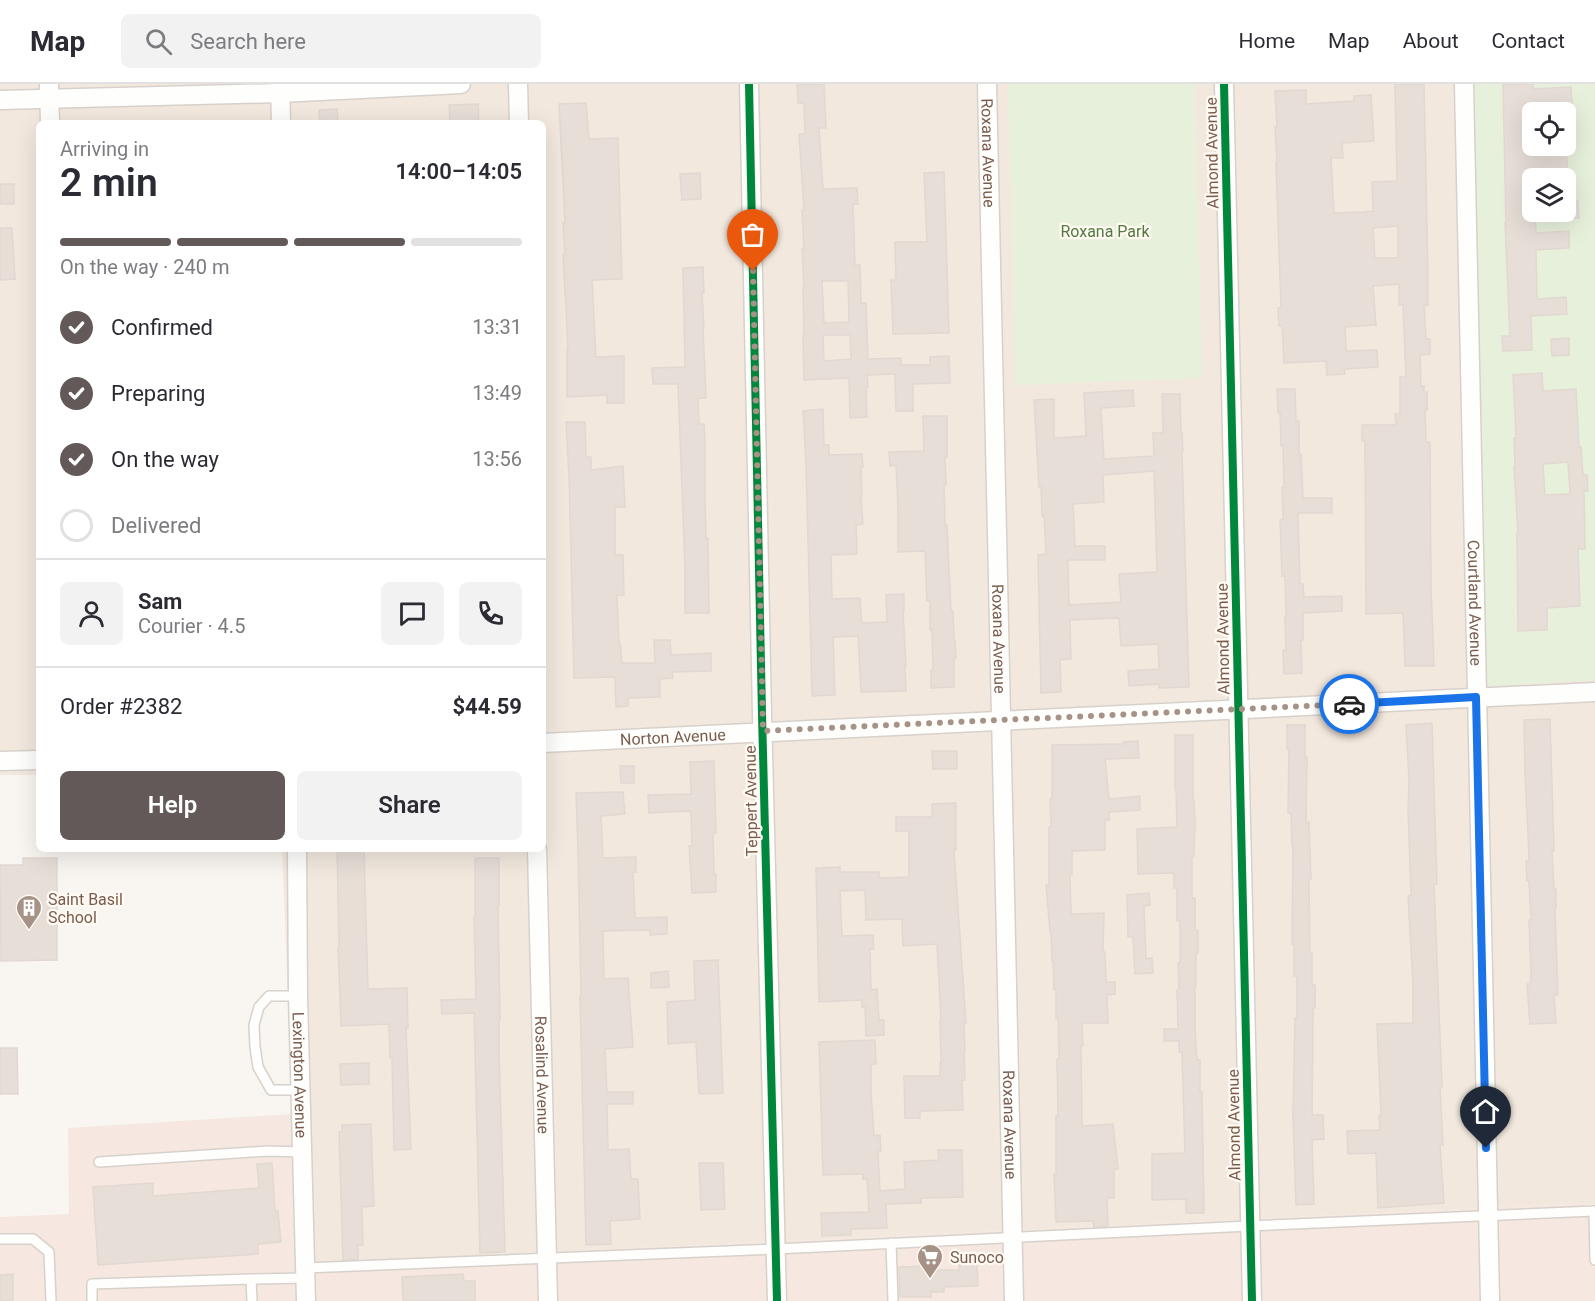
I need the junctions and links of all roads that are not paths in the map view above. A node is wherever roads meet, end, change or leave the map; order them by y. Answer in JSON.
{"nodes":[{"id":1,"x":460,"y":84,"type":"edge"},
{"id":2,"x":518,"y":84,"type":"edge"},
{"id":3,"x":749,"y":84,"type":"edge"},
{"id":4,"x":987,"y":84,"type":"edge"},
{"id":5,"x":1224,"y":84,"type":"edge"},
{"id":6,"x":1464,"y":84,"type":"edge"},
{"id":7,"x":280,"y":88,"type":"edge"},
{"id":8,"x":49,"y":92,"type":"edge"},
{"id":9,"x":0,"y":100,"type":"edge"},
{"id":10,"x":50,"y":120,"type":"edge"},
{"id":11,"x":281,"y":120,"type":"edge"},
{"id":12,"x":519,"y":120,"type":"edge"},
{"id":13,"x":1595,"y":692,"type":"edge"},
{"id":14,"x":1476,"y":697,"type":"junction"},
{"id":15,"x":1239,"y":709,"type":"junction"},
{"id":16,"x":1001,"y":721,"type":"junction"},
{"id":17,"x":763,"y":731,"type":"junction"},
{"id":18,"x":546,"y":742,"type":"edge"},
{"id":19,"x":36,"y":760,"type":"edge"},
{"id":20,"x":0,"y":761,"type":"edge"},
{"id":21,"x":297,"y":852,"type":"edge"},
{"id":22,"x":537,"y":852,"type":"edge"},
{"id":23,"x":298,"y":996,"type":"junction"},
{"id":24,"x":302,"y":1090,"type":"junction"},
{"id":25,"x":303,"y":1152,"type":"junction"},
{"id":26,"x":99,"y":1162,"type":"dead end"},
{"id":27,"x":1594,"y":1211,"type":"edge"},
{"id":28,"x":1488,"y":1216,"type":"junction"},
{"id":29,"x":1249,"y":1226,"type":"junction"},
{"id":30,"x":1012,"y":1238,"type":"junction"},
{"id":31,"x":0,"y":1239,"type":"edge"},
{"id":32,"x":891,"y":1243,"type":"junction"},
{"id":33,"x":776,"y":1249,"type":"junction"},
{"id":34,"x":546,"y":1258,"type":"junction"},
{"id":35,"x":1595,"y":1260,"type":"edge"},
{"id":36,"x":305,"y":1273,"type":"junction"},
{"id":37,"x":251,"y":1279,"type":"junction"},
{"id":38,"x":51,"y":1301,"type":"edge"},
{"id":39,"x":92,"y":1301,"type":"edge"},
{"id":40,"x":252,"y":1301,"type":"edge"},
{"id":41,"x":306,"y":1301,"type":"edge"},
{"id":42,"x":548,"y":1301,"type":"edge"},
{"id":43,"x":777,"y":1301,"type":"edge"},
{"id":44,"x":893,"y":1301,"type":"edge"},
{"id":45,"x":1014,"y":1301,"type":"edge"},
{"id":46,"x":1252,"y":1301,"type":"edge"},
{"id":47,"x":1490,"y":1301,"type":"edge"}],
"edges":[{"from":1,"to":7,"type":"street"},
{"from":2,"to":12,"type":"street"},
{"from":3,"to":17,"type":"street","name":"Teppert Avenue"},
{"from":4,"to":16,"type":"street","name":"Roxana Avenue"},
{"from":5,"to":15,"type":"street","name":"Almond Avenue"},
{"from":6,"to":14,"type":"street","name":"Courtland Avenue"},
{"from":7,"to":8,"type":"street"},
{"from":7,"to":11,"type":"street"},
{"from":8,"to":9,"type":"street"},
{"from":8,"to":10,"type":"street"},
{"from":13,"to":14,"type":"street","name":"Norton Avenue"},
{"from":14,"to":15,"type":"street","name":"Norton Avenue"},
{"from":14,"to":28,"type":"street","name":"Courtland Avenue"},
{"from":15,"to":16,"type":"street","name":"Norton Avenue"},
{"from":15,"to":29,"type":"street","name":"Almond Avenue"},
{"from":16,"to":17,"type":"street","name":"Norton Avenue"},
{"from":16,"to":30,"type":"street","name":"Roxana Avenue"},
{"from":17,"to":18,"type":"street","name":"Norton Avenue"},
{"from":17,"to":33,"type":"street","name":"Teppert Avenue"},
{"from":19,"to":20,"type":"street"},
{"from":21,"to":23,"type":"street","name":"Lexington Avenue"},
{"from":22,"to":34,"type":"street","name":"Rosalind Avenue"},
{"from":23,"to":24,"type":"street","name":"Lexington Avenue"},
{"from":23,"to":24,"type":"lane"},
{"from":24,"to":25,"type":"street","name":"Lexington Avenue"},
{"from":25,"to":26,"type":"lane"},
{"from":25,"to":36,"type":"street","name":"Lexington Avenue"},
{"from":27,"to":28,"type":"lane"},
{"from":27,"to":35,"type":"lane"},
{"from":28,"to":29,"type":"lane"},
{"from":28,"to":47,"type":"street","name":"Courtland Avenue"},
{"from":29,"to":30,"type":"lane"},
{"from":29,"to":46,"type":"street","name":"Almond Avenue"},
{"from":30,"to":32,"type":"lane"},
{"from":30,"to":45,"type":"street","name":"Roxana Avenue"},
{"from":31,"to":38,"type":"lane"},
{"from":32,"to":33,"type":"lane"},
{"from":32,"to":44,"type":"lane"},
{"from":33,"to":34,"type":"lane"},
{"from":33,"to":43,"type":"street","name":"Teppert Avenue"},
{"from":34,"to":36,"type":"lane"},
{"from":34,"to":42,"type":"street","name":"Rosalind Avenue"},
{"from":36,"to":37,"type":"lane"},
{"from":36,"to":41,"type":"street","name":"Lexington Avenue"},
{"from":37,"to":39,"type":"lane"},
{"from":37,"to":40,"type":"lane"}]}
